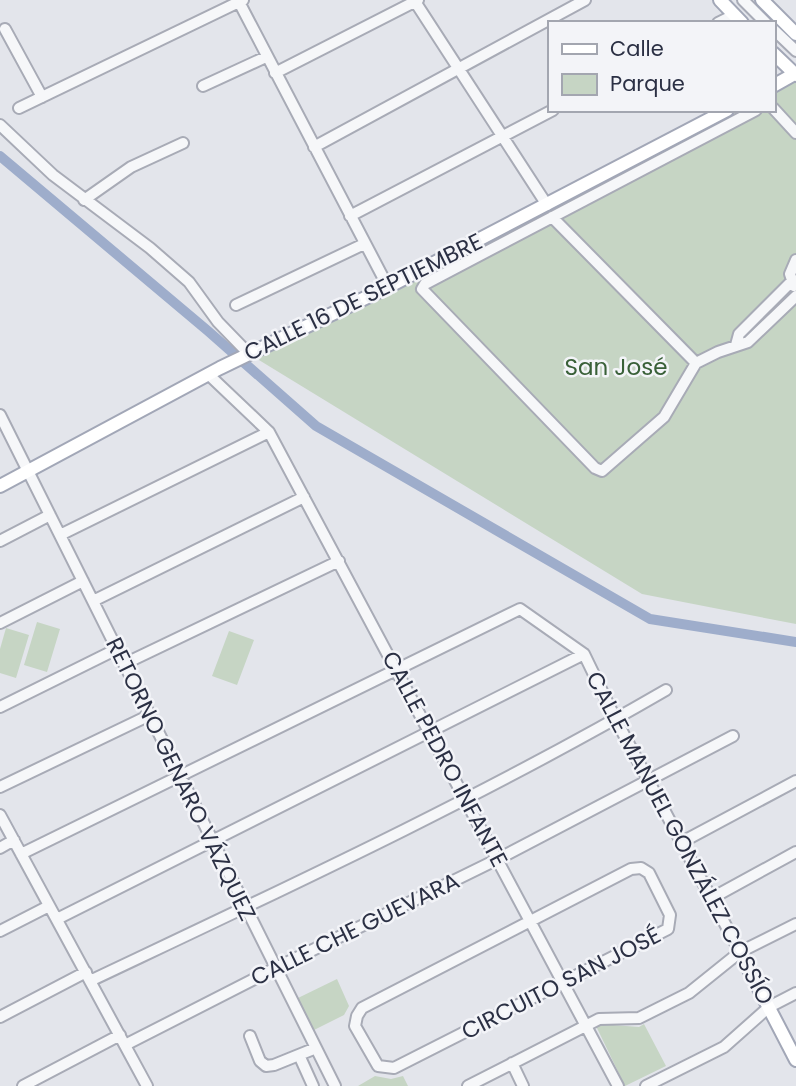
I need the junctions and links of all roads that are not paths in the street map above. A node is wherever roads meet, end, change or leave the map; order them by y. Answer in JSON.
{"nodes":[{"id":1,"x":585,"y":0,"type":"edge"},
{"id":2,"x":720,"y":0,"type":"edge"},
{"id":3,"x":743,"y":0,"type":"edge"},
{"id":4,"x":762,"y":0,"type":"edge"},
{"id":5,"x":240,"y":1,"type":"edge"},
{"id":6,"x":416,"y":1,"type":"edge"},
{"id":7,"x":738,"y":19,"type":"edge"},
{"id":8,"x":764,"y":21,"type":"edge"},
{"id":9,"x":5,"y":29,"type":"dead end"},
{"id":10,"x":775,"y":31,"type":"edge"},
{"id":11,"x":796,"y":34,"type":"edge"},
{"id":12,"x":796,"y":51,"type":"edge"},
{"id":13,"x":775,"y":55,"type":"edge"},
{"id":14,"x":267,"y":57,"type":"junction"},
{"id":15,"x":459,"y":68,"type":"junction"},
{"id":16,"x":275,"y":73,"type":"junction"},
{"id":17,"x":796,"y":74,"type":"edge"},
{"id":18,"x":775,"y":85,"type":"edge"},
{"id":19,"x":203,"y":86,"type":"dead end"},
{"id":20,"x":42,"y":97,"type":"junction"},
{"id":21,"x":19,"y":108,"type":"dead end"},
{"id":22,"x":775,"y":110,"type":"edge"},
{"id":23,"x":549,"y":112,"type":"edge"},
{"id":24,"x":723,"y":112,"type":"edge"},
{"id":25,"x":752,"y":112,"type":"edge"},
{"id":26,"x":0,"y":125,"type":"edge"},
{"id":27,"x":796,"y":133,"type":"edge"},
{"id":28,"x":504,"y":136,"type":"junction"},
{"id":29,"x":183,"y":143,"type":"dead end"},
{"id":30,"x":314,"y":147,"type":"junction"},
{"id":31,"x":84,"y":200,"type":"junction"},
{"id":32,"x":550,"y":211,"type":"junction"},
{"id":33,"x":350,"y":216,"type":"junction"},
{"id":34,"x":364,"y":244,"type":"junction"},
{"id":35,"x":796,"y":260,"type":"edge"},
{"id":36,"x":794,"y":285,"type":"edge"},
{"id":37,"x":388,"y":287,"type":"junction"},
{"id":38,"x":796,"y":296,"type":"edge"},
{"id":39,"x":236,"y":305,"type":"dead end"},
{"id":40,"x":736,"y":345,"type":"junction"},
{"id":41,"x":245,"y":356,"type":"junction"},
{"id":42,"x":696,"y":363,"type":"junction"},
{"id":43,"x":214,"y":371,"type":"junction"},
{"id":44,"x":0,"y":415,"type":"edge"},
{"id":45,"x":269,"y":432,"type":"junction"},
{"id":46,"x":28,"y":471,"type":"junction"},
{"id":47,"x":0,"y":486,"type":"edge"},
{"id":48,"x":304,"y":497,"type":"junction"},
{"id":49,"x":50,"y":515,"type":"junction"},
{"id":50,"x":60,"y":536,"type":"junction"},
{"id":51,"x":0,"y":541,"type":"edge"},
{"id":52,"x":339,"y":561,"type":"junction"},
{"id":53,"x":83,"y":581,"type":"junction"},
{"id":54,"x":93,"y":601,"type":"junction"},
{"id":55,"x":0,"y":623,"type":"edge"},
{"id":56,"x":117,"y":649,"type":"junction"},
{"id":57,"x":584,"y":654,"type":"junction"},
{"id":58,"x":124,"y":664,"type":"junction"},
{"id":59,"x":397,"y":669,"type":"junction"},
{"id":60,"x":666,"y":690,"type":"dead end"},
{"id":61,"x":0,"y":707,"type":"edge"},
{"id":62,"x":150,"y":715,"type":"junction"},
{"id":63,"x":616,"y":720,"type":"junction"},
{"id":64,"x":430,"y":732,"type":"junction"},
{"id":65,"x":733,"y":736,"type":"dead end"},
{"id":66,"x":180,"y":776,"type":"junction"},
{"id":67,"x":649,"y":780,"type":"junction"},
{"id":68,"x":796,"y":781,"type":"edge"},
{"id":69,"x":0,"y":788,"type":"edge"},
{"id":70,"x":465,"y":798,"type":"junction"},
{"id":71,"x":0,"y":815,"type":"edge"},
{"id":72,"x":14,"y":840,"type":"junction"},
{"id":73,"x":212,"y":841,"type":"junction"},
{"id":74,"x":682,"y":842,"type":"junction"},
{"id":75,"x":0,"y":848,"type":"edge"},
{"id":76,"x":796,"y":852,"type":"edge"},
{"id":77,"x":21,"y":854,"type":"junction"},
{"id":78,"x":498,"y":859,"type":"junction"},
{"id":79,"x":712,"y":898,"type":"junction"},
{"id":80,"x":49,"y":905,"type":"junction"},
{"id":81,"x":246,"y":907,"type":"junction"},
{"id":82,"x":57,"y":919,"type":"junction"},
{"id":83,"x":531,"y":920,"type":"junction"},
{"id":84,"x":796,"y":923,"type":"edge"},
{"id":85,"x":0,"y":932,"type":"edge"},
{"id":86,"x":740,"y":952,"type":"junction"},
{"id":87,"x":276,"y":968,"type":"junction"},
{"id":88,"x":88,"y":977,"type":"junction"},
{"id":89,"x":564,"y":982,"type":"junction"},
{"id":90,"x":796,"y":993,"type":"edge"},
{"id":91,"x":769,"y":1007,"type":"junction"},
{"id":92,"x":0,"y":1017,"type":"edge"},
{"id":93,"x":587,"y":1024,"type":"junction"},
{"id":94,"x":250,"y":1036,"type":"dead end"},
{"id":95,"x":122,"y":1040,"type":"junction"},
{"id":96,"x":316,"y":1048,"type":"junction"},
{"id":97,"x":299,"y":1055,"type":"junction"},
{"id":98,"x":796,"y":1060,"type":"edge"},
{"id":99,"x":512,"y":1063,"type":"junction"},
{"id":100,"x":23,"y":1086,"type":"edge"},
{"id":101,"x":147,"y":1086,"type":"edge"},
{"id":102,"x":313,"y":1086,"type":"edge"},
{"id":103,"x":335,"y":1086,"type":"edge"},
{"id":104,"x":467,"y":1086,"type":"edge"},
{"id":105,"x":523,"y":1086,"type":"edge"},
{"id":106,"x":618,"y":1086,"type":"edge"},
{"id":107,"x":646,"y":1086,"type":"edge"}],
"edges":[{"from":1,"to":15,"type":"street"},
{"from":2,"to":7,"type":"main road"},
{"from":3,"to":8,"type":"street"},
{"from":4,"to":11,"type":"main road"},
{"from":5,"to":14,"type":"street"},
{"from":5,"to":20,"type":"street"},
{"from":6,"to":15,"type":"street"},
{"from":6,"to":16,"type":"street"},
{"from":9,"to":20,"type":"street"},
{"from":10,"to":12,"type":"street"},
{"from":13,"to":17,"type":"main road"},
{"from":14,"to":16,"type":"street"},
{"from":14,"to":19,"type":"street"},
{"from":15,"to":28,"type":"street"},
{"from":15,"to":30,"type":"street"},
{"from":16,"to":30,"type":"street"},
{"from":17,"to":18,"type":"main road"},
{"from":20,"to":21,"type":"street"},
{"from":22,"to":27,"type":"street"},
{"from":23,"to":28,"type":"street"},
{"from":24,"to":32,"type":"main road","name":"CALLE 16 DE SEPTIEMBRE"},
{"from":25,"to":32,"type":"street"},
{"from":26,"to":31,"type":"street"},
{"from":28,"to":32,"type":"street"},
{"from":28,"to":33,"type":"street"},
{"from":29,"to":31,"type":"street"},
{"from":30,"to":33,"type":"street"},
{"from":31,"to":41,"type":"street"},
{"from":32,"to":37,"type":"main road","name":"CALLE 16 DE SEPTIEMBRE"},
{"from":32,"to":42,"type":"street"},
{"from":32,"to":42,"type":"street"},
{"from":33,"to":34,"type":"street"},
{"from":34,"to":37,"type":"street"},
{"from":34,"to":39,"type":"street"},
{"from":35,"to":36,"type":"street"},
{"from":36,"to":40,"type":"street"},
{"from":37,"to":41,"type":"main road","name":"CALLE 16 DE SEPTIEMBRE"},
{"from":38,"to":40,"type":"street"},
{"from":40,"to":42,"type":"street"},
{"from":41,"to":43,"type":"main road","name":"CALLE 16 DE SEPTIEMBRE"},
{"from":43,"to":45,"type":"street","name":"CALLE PEDRO INFANTE"},
{"from":43,"to":46,"type":"main road","name":"CALLE 16 DE SEPTIEMBRE"},
{"from":44,"to":46,"type":"street","name":"RETORNO GENARO VÁZQUEZ"},
{"from":45,"to":48,"type":"street","name":"CALLE PEDRO INFANTE"},
{"from":45,"to":50,"type":"street"},
{"from":46,"to":47,"type":"main road","name":"CALLE 16 DE SEPTIEMBRE"},
{"from":46,"to":49,"type":"street","name":"RETORNO GENARO VÁZQUEZ"},
{"from":48,"to":52,"type":"street","name":"CALLE PEDRO INFANTE"},
{"from":48,"to":54,"type":"street"},
{"from":49,"to":50,"type":"street","name":"RETORNO GENARO VÁZQUEZ"},
{"from":49,"to":51,"type":"street"},
{"from":50,"to":53,"type":"street","name":"RETORNO GENARO VÁZQUEZ"},
{"from":52,"to":58,"type":"street"},
{"from":52,"to":59,"type":"street","name":"CALLE PEDRO INFANTE"},
{"from":53,"to":54,"type":"street","name":"RETORNO GENARO VÁZQUEZ"},
{"from":53,"to":55,"type":"street"},
{"from":54,"to":56,"type":"street","name":"RETORNO GENARO VÁZQUEZ"},
{"from":56,"to":58,"type":"street","name":"RETORNO GENARO VÁZQUEZ"},
{"from":56,"to":61,"type":"street"},
{"from":57,"to":59,"type":"street"},
{"from":57,"to":63,"type":"street","name":"CALLE MANUEL GONZÁLEZ COSSÍO"},
{"from":57,"to":64,"type":"street"},
{"from":58,"to":62,"type":"street","name":"RETORNO GENARO VÁZQUEZ"},
{"from":59,"to":64,"type":"street","name":"CALLE PEDRO INFANTE"},
{"from":59,"to":66,"type":"street"},
{"from":60,"to":63,"type":"street"},
{"from":62,"to":66,"type":"street","name":"RETORNO GENARO VÁZQUEZ"},
{"from":62,"to":69,"type":"street"},
{"from":63,"to":67,"type":"street","name":"CALLE MANUEL GONZÁLEZ COSSÍO"},
{"from":63,"to":70,"type":"street"},
{"from":64,"to":70,"type":"street","name":"CALLE PEDRO INFANTE"},
{"from":64,"to":73,"type":"street"},
{"from":65,"to":67,"type":"street","name":"CALLE CHE GUEVARA"},
{"from":66,"to":73,"type":"street","name":"RETORNO GENARO VÁZQUEZ"},
{"from":66,"to":77,"type":"street"},
{"from":67,"to":74,"type":"street","name":"CALLE MANUEL GONZÁLEZ COSSÍO"},
{"from":67,"to":78,"type":"street","name":"CALLE CHE GUEVARA"},
{"from":68,"to":74,"type":"street"},
{"from":70,"to":78,"type":"street","name":"CALLE PEDRO INFANTE"},
{"from":70,"to":81,"type":"street"},
{"from":71,"to":72,"type":"street"},
{"from":72,"to":75,"type":"street"},
{"from":72,"to":77,"type":"street"},
{"from":73,"to":81,"type":"street","name":"RETORNO GENARO VÁZQUEZ"},
{"from":73,"to":82,"type":"street"},
{"from":74,"to":79,"type":"street","name":"CALLE MANUEL GONZÁLEZ COSSÍO"},
{"from":76,"to":79,"type":"street"},
{"from":77,"to":80,"type":"street"},
{"from":78,"to":83,"type":"street","name":"CALLE PEDRO INFANTE"},
{"from":78,"to":87,"type":"street","name":"CALLE CHE GUEVARA"},
{"from":79,"to":86,"type":"street","name":"CALLE MANUEL GONZÁLEZ COSSÍO"},
{"from":80,"to":82,"type":"street"},
{"from":80,"to":85,"type":"street"},
{"from":81,"to":87,"type":"street","name":"RETORNO GENARO VÁZQUEZ"},
{"from":81,"to":88,"type":"street"},
{"from":82,"to":88,"type":"street"},
{"from":83,"to":89,"type":"street","name":"CALLE PEDRO INFANTE"},
{"from":83,"to":89,"type":"street","name":"CIRCUITO SAN JOSÉ"},
{"from":83,"to":89,"type":"street","name":"CIRCUITO SAN JOSÉ"},
{"from":84,"to":86,"type":"street"},
{"from":86,"to":91,"type":"main road","name":"CALLE MANUEL GONZÁLEZ COSSÍO"},
{"from":86,"to":93,"type":"street"},
{"from":87,"to":95,"type":"street","name":"CALLE CHE GUEVARA"},
{"from":87,"to":96,"type":"street","name":"RETORNO GENARO VÁZQUEZ"},
{"from":88,"to":92,"type":"street"},
{"from":88,"to":95,"type":"street"},
{"from":89,"to":93,"type":"street","name":"CALLE PEDRO INFANTE"},
{"from":90,"to":91,"type":"street"},
{"from":91,"to":98,"type":"main road","name":"CALLE MANUEL GONZÁLEZ COSSÍO"},
{"from":91,"to":107,"type":"street"},
{"from":93,"to":99,"type":"street"},
{"from":93,"to":106,"type":"street","name":"CALLE PEDRO INFANTE"},
{"from":94,"to":97,"type":"street"},
{"from":95,"to":100,"type":"street","name":"CALLE CHE GUEVARA"},
{"from":95,"to":101,"type":"street"},
{"from":96,"to":97,"type":"street"},
{"from":96,"to":103,"type":"street","name":"RETORNO GENARO VÁZQUEZ"},
{"from":97,"to":102,"type":"street"},
{"from":99,"to":104,"type":"street"},
{"from":99,"to":105,"type":"street"}]}
